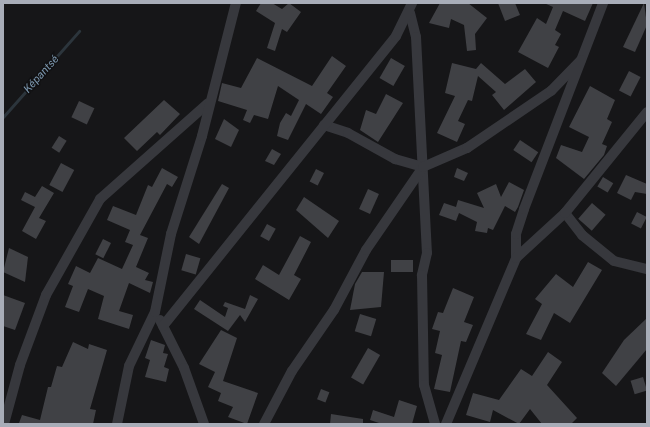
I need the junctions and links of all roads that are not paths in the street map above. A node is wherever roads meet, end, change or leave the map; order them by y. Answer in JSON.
{"nodes":[{"id":1,"x":236,"y":3,"type":"edge"},
{"id":2,"x":603,"y":3,"type":"edge"},
{"id":3,"x":411,"y":8,"type":"edge"},
{"id":4,"x":581,"y":60,"type":"junction"},
{"id":5,"x":208,"y":103,"type":"junction"},
{"id":6,"x":647,"y":112,"type":"edge"},
{"id":7,"x":324,"y":125,"type":"junction"},
{"id":8,"x":423,"y":166,"type":"junction"},
{"id":9,"x":565,"y":213,"type":"junction"},
{"id":10,"x":516,"y":258,"type":"junction"},
{"id":11,"x":647,"y":269,"type":"edge"},
{"id":12,"x":155,"y":312,"type":"junction"},
{"id":13,"x":163,"y":326,"type":"junction"},
{"id":14,"x":4,"y":424,"type":"edge"},
{"id":15,"x":117,"y":424,"type":"edge"},
{"id":16,"x":204,"y":424,"type":"edge"},
{"id":17,"x":264,"y":424,"type":"edge"},
{"id":18,"x":435,"y":424,"type":"edge"},
{"id":19,"x":446,"y":424,"type":"edge"}],
"edges":[{"from":1,"to":5,"type":"street"},
{"from":2,"to":4,"type":"street"},
{"from":3,"to":7,"type":"street"},
{"from":3,"to":8,"type":"street"},
{"from":4,"to":8,"type":"street"},
{"from":4,"to":10,"type":"street"},
{"from":5,"to":12,"type":"street"},
{"from":5,"to":14,"type":"street"},
{"from":6,"to":9,"type":"street"},
{"from":7,"to":8,"type":"street"},
{"from":7,"to":13,"type":"street"},
{"from":8,"to":17,"type":"street"},
{"from":8,"to":18,"type":"street"},
{"from":9,"to":10,"type":"street"},
{"from":9,"to":11,"type":"street"},
{"from":10,"to":19,"type":"street"},
{"from":12,"to":13,"type":"street"},
{"from":12,"to":15,"type":"street"},
{"from":13,"to":16,"type":"street"}]}
